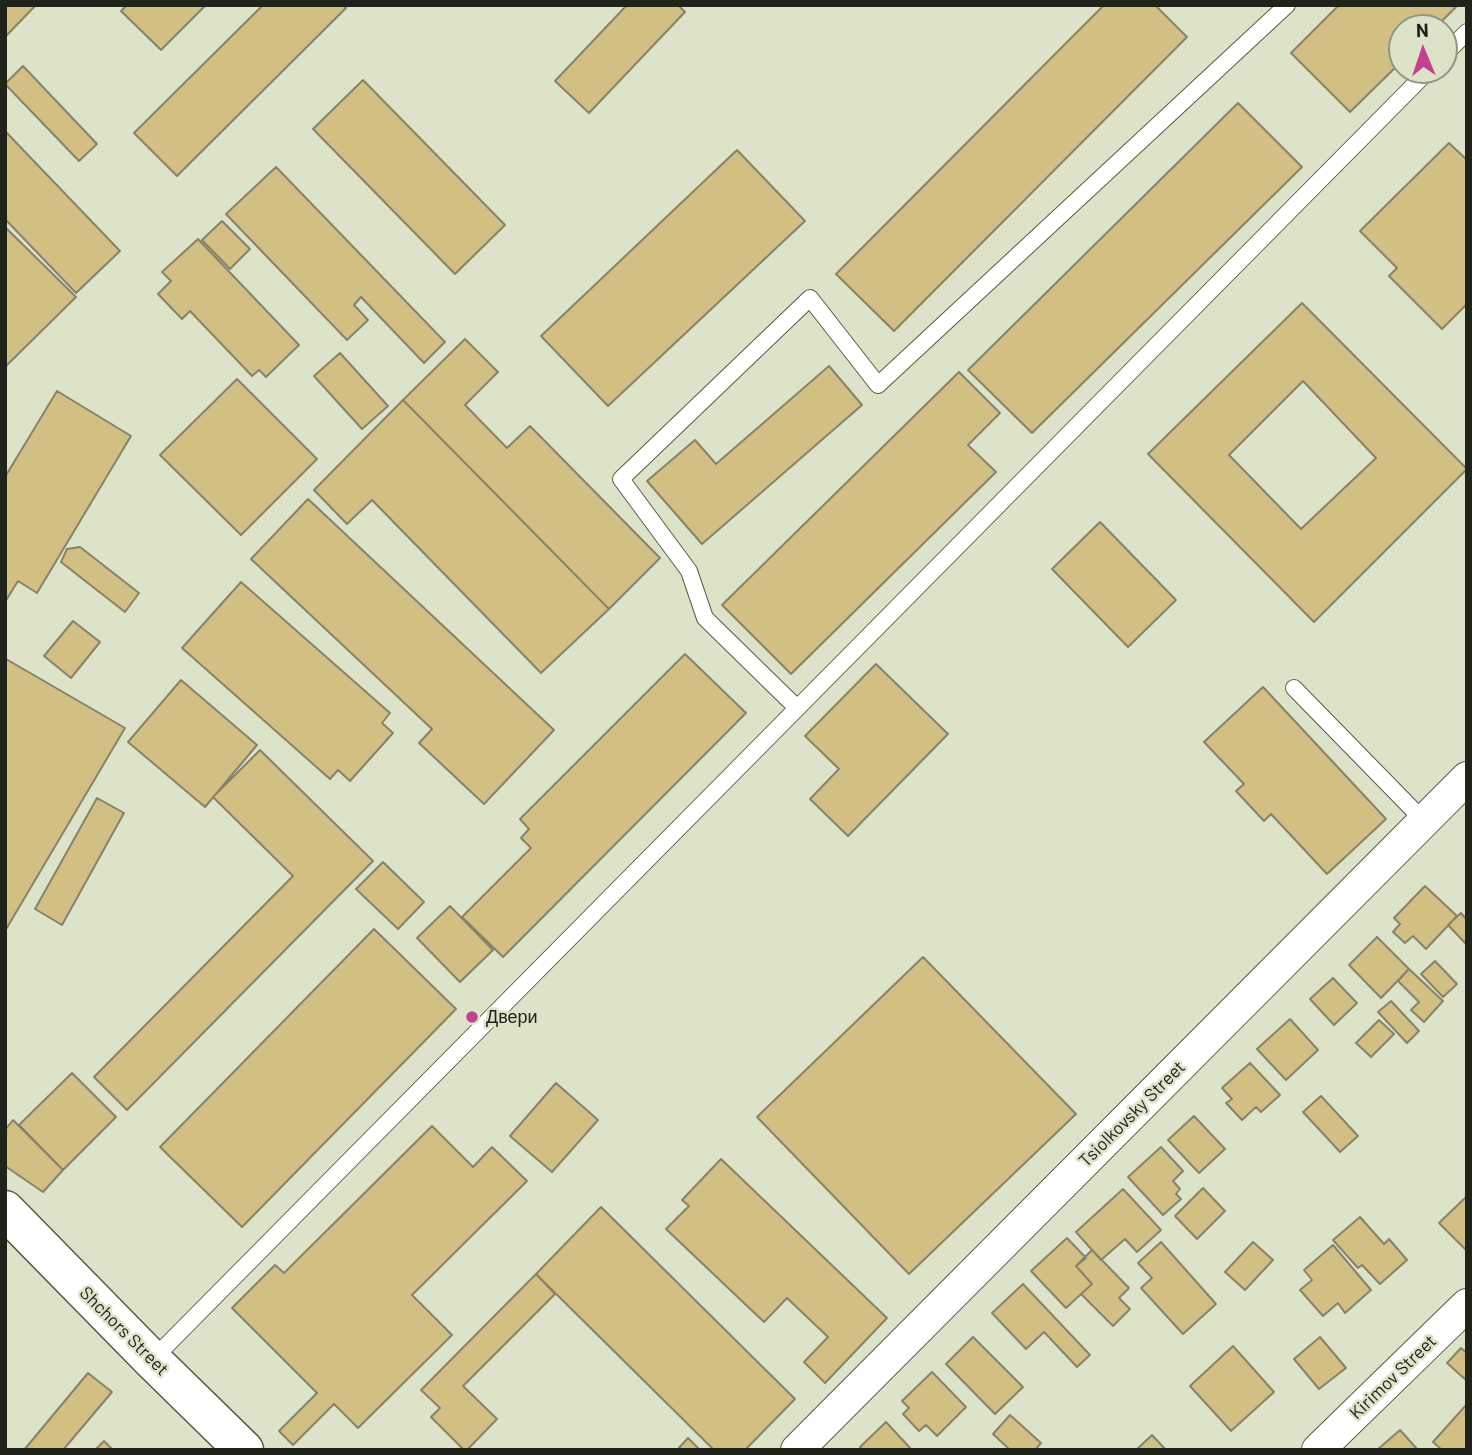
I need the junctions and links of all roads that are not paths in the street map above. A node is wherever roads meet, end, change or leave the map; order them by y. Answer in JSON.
{"nodes":[{"id":1,"x":1287,"y":5,"type":"edge"},
{"id":2,"x":1415,"y":84,"type":"edge"},
{"id":3,"x":1294,"y":688,"type":"dead end"},
{"id":4,"x":797,"y":708,"type":"junction"},
{"id":5,"x":1467,"y":778,"type":"edge"},
{"id":6,"x":1424,"y":821,"type":"junction"},
{"id":7,"x":5,"y":1209,"type":"edge"},
{"id":8,"x":1467,"y":1305,"type":"edge"},
{"id":9,"x":152,"y":1360,"type":"junction"},
{"id":10,"x":244,"y":1450,"type":"edge"},
{"id":11,"x":797,"y":1450,"type":"edge"},
{"id":12,"x":1318,"y":1450,"type":"edge"}],
"edges":[{"from":1,"to":4,"type":"lane"},
{"from":2,"to":4,"type":"lane"},
{"from":3,"to":6,"type":"lane"},
{"from":4,"to":9,"type":"lane"},
{"from":5,"to":6,"type":"street","name":"Tsiolkovsky Street"},
{"from":6,"to":11,"type":"street","name":"Tsiolkovsky Street"},
{"from":7,"to":9,"type":"street","name":"Shchors Street"},
{"from":8,"to":12,"type":"street","name":"Kirimov Street"},
{"from":9,"to":10,"type":"street","name":"Shchors Street"}]}
